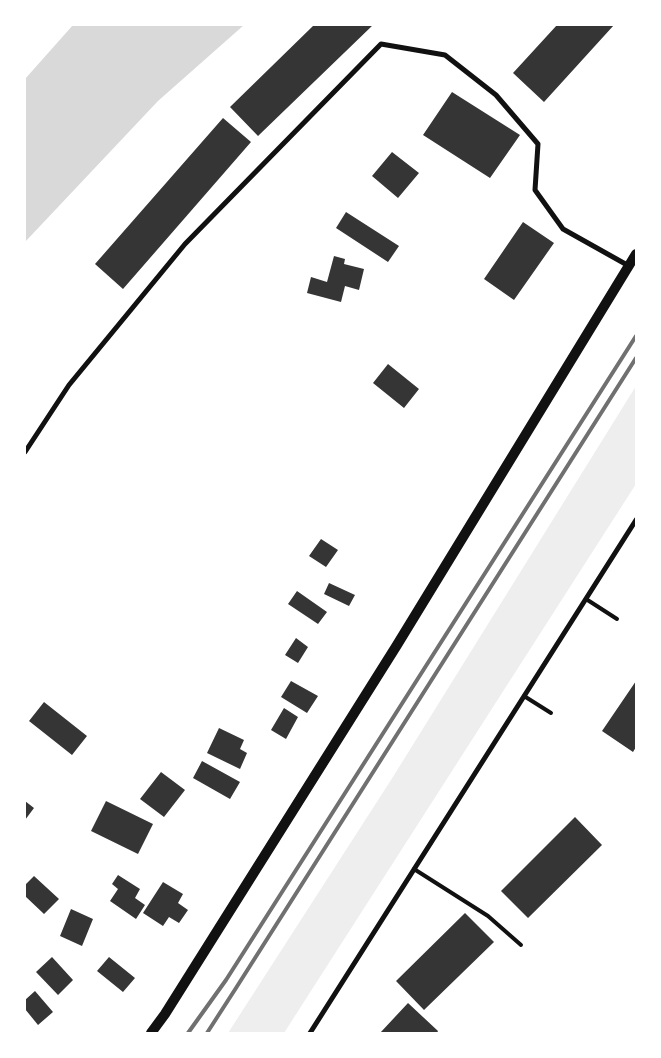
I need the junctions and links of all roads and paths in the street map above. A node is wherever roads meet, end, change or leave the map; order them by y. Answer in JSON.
{"nodes":[{"id":1,"x":636,"y":254,"type":"edge"},
{"id":2,"x":628,"y":266,"type":"junction"},
{"id":3,"x":25,"y":452,"type":"edge"},
{"id":4,"x":636,"y":520,"type":"edge"},
{"id":5,"x":634,"y":527,"type":"edge"},
{"id":6,"x":586,"y":599,"type":"junction"},
{"id":7,"x":617,"y":619,"type":"dead end"},
{"id":8,"x":524,"y":696,"type":"junction"},
{"id":9,"x":551,"y":713,"type":"dead end"},
{"id":10,"x":414,"y":869,"type":"junction"},
{"id":11,"x":521,"y":946,"type":"dead end"},
{"id":12,"x":151,"y":1033,"type":"edge"},
{"id":13,"x":310,"y":1033,"type":"edge"}],
"edges":[{"from":1,"to":2,"type":"main road"},
{"from":2,"to":3,"type":"street"},
{"from":2,"to":12,"type":"main road"},
{"from":4,"to":5,"type":"street"},
{"from":5,"to":6,"type":"street"},
{"from":6,"to":7,"type":"lane"},
{"from":6,"to":8,"type":"street"},
{"from":8,"to":9,"type":"lane"},
{"from":8,"to":10,"type":"street"},
{"from":10,"to":11,"type":"lane"},
{"from":10,"to":13,"type":"street"}]}
